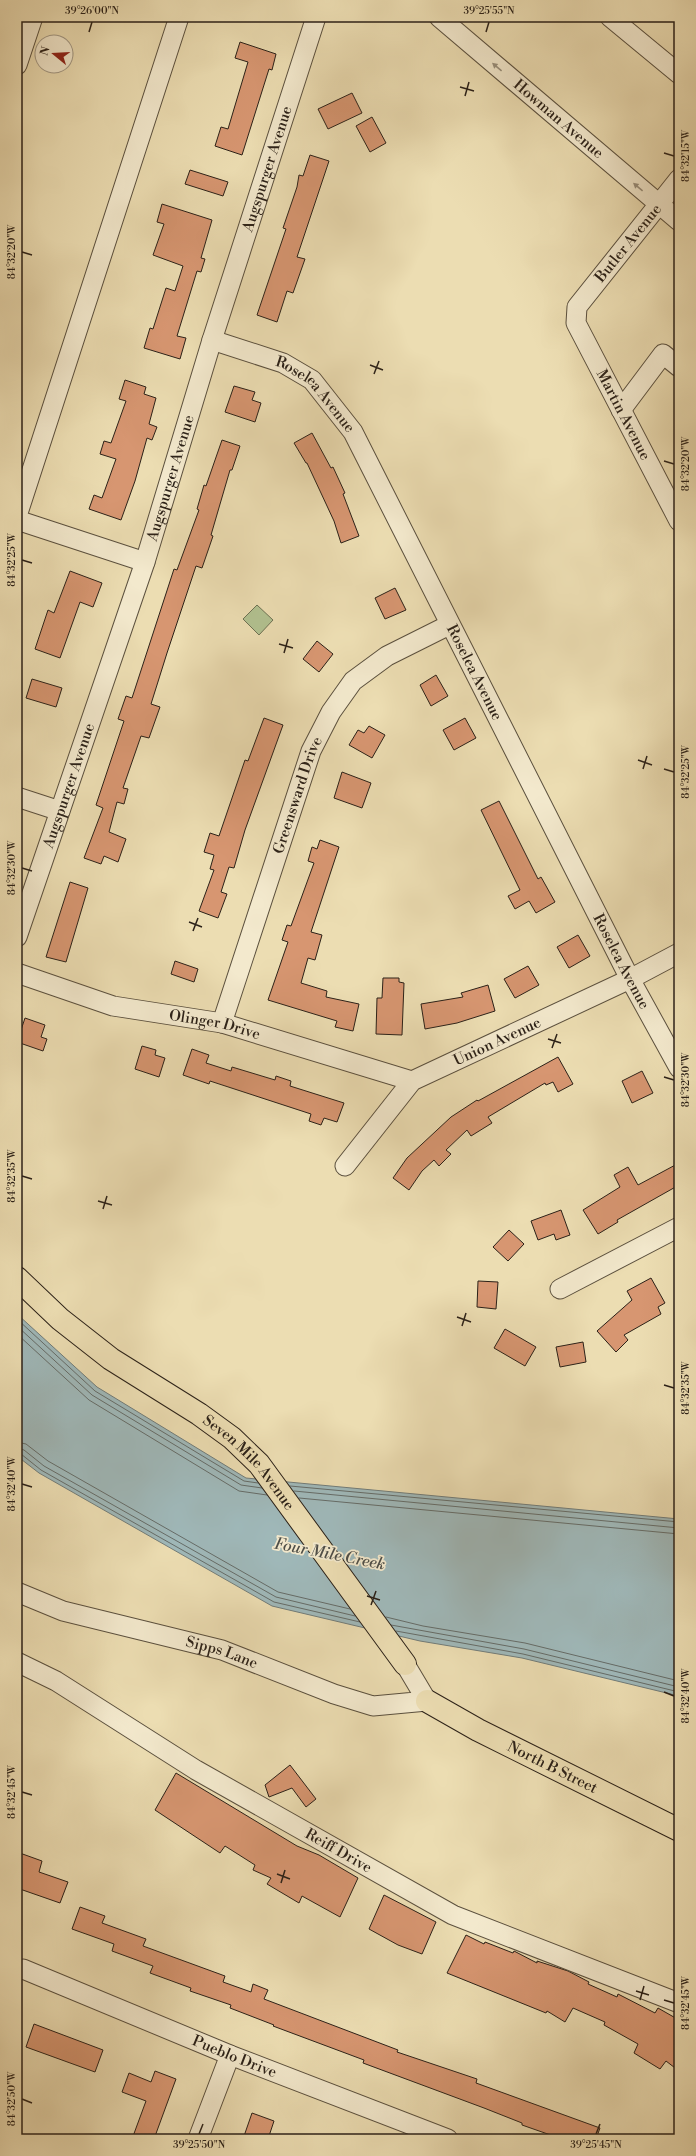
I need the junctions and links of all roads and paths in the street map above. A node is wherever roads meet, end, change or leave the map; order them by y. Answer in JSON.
{"nodes":[{"id":1,"x":33,"y":17,"type":"edge"},
{"id":2,"x":179,"y":17,"type":"edge"},
{"id":3,"x":439,"y":17,"type":"edge"},
{"id":4,"x":610,"y":17,"type":"edge"},
{"id":5,"x":313,"y":18,"type":"edge"},
{"id":6,"x":17,"y":65,"type":"edge"},
{"id":7,"x":679,"y":74,"type":"edge"},
{"id":8,"x":679,"y":179,"type":"edge"},
{"id":9,"x":658,"y":204,"type":"junction"},
{"id":10,"x":679,"y":221,"type":"edge"},
{"id":11,"x":577,"y":307,"type":"joint"},
{"id":12,"x":212,"y":340,"type":"junction"},
{"id":13,"x":679,"y":366,"type":"edge"},
{"id":14,"x":621,"y":410,"type":"junction"},
{"id":15,"x":17,"y":516,"type":"edge"},
{"id":16,"x":17,"y":520,"type":"edge"},
{"id":17,"x":679,"y":521,"type":"edge"},
{"id":18,"x":145,"y":562,"type":"junction"},
{"id":19,"x":449,"y":625,"type":"junction"},
{"id":20,"x":17,"y":797,"type":"edge"},
{"id":21,"x":60,"y":811,"type":"junction"},
{"id":22,"x":17,"y":937,"type":"edge"},
{"id":23,"x":679,"y":953,"type":"edge"},
{"id":24,"x":17,"y":973,"type":"edge"},
{"id":25,"x":630,"y":979,"type":"junction"},
{"id":26,"x":222,"y":1023,"type":"junction"},
{"id":27,"x":679,"y":1068,"type":"edge"},
{"id":28,"x":412,"y":1081,"type":"junction"},
{"id":29,"x":345,"y":1166,"type":"dead end"},
{"id":30,"x":679,"y":1227,"type":"edge"},
{"id":31,"x":17,"y":1278,"type":"edge"},
{"id":32,"x":560,"y":1289,"type":"dead end"},
{"id":33,"x":17,"y":1592,"type":"edge"},
{"id":34,"x":17,"y":1662,"type":"edge"},
{"id":35,"x":405,"y":1664,"type":"joint"},
{"id":36,"x":427,"y":1701,"type":"junction"},
{"id":37,"x":679,"y":1830,"type":"edge"},
{"id":38,"x":23,"y":1969,"type":"dead end"},
{"id":39,"x":679,"y":2003,"type":"edge"},
{"id":40,"x":230,"y":2055,"type":"junction"},
{"id":41,"x":198,"y":2139,"type":"edge"},
{"id":42,"x":448,"y":2139,"type":"edge"}],
"edges":[{"from":1,"to":6,"type":"street"},
{"from":2,"to":15,"type":"street"},
{"from":9,"to":3,"type":"street","name":"Howman Avenue","one_way":true},
{"from":4,"to":7,"type":"street"},
{"from":5,"to":12,"type":"street","name":"Augspurger Avenue"},
{"from":8,"to":9,"type":"street","name":"Butler Avenue"},
{"from":9,"to":10,"type":"street","name":"Howman Avenue"},
{"from":9,"to":11,"type":"street","name":"Butler Avenue"},
{"from":11,"to":14,"type":"street","name":"Martin Avenue"},
{"from":12,"to":18,"type":"street","name":"Augspurger Avenue"},
{"from":12,"to":19,"type":"street","name":"Roselea Avenue"},
{"from":13,"to":14,"type":"street"},
{"from":14,"to":17,"type":"street","name":"Martin Avenue"},
{"from":16,"to":18,"type":"street"},
{"from":18,"to":21,"type":"street","name":"Augspurger Avenue"},
{"from":19,"to":25,"type":"street","name":"Roselea Avenue"},
{"from":19,"to":26,"type":"street","name":"Greensward Drive"},
{"from":20,"to":21,"type":"street"},
{"from":21,"to":22,"type":"street","name":"Augspurger Avenue"},
{"from":23,"to":25,"type":"street","name":"Union Avenue"},
{"from":24,"to":26,"type":"street","name":"Olinger Drive"},
{"from":25,"to":27,"type":"street","name":"Roselea Avenue"},
{"from":25,"to":28,"type":"street","name":"Union Avenue"},
{"from":26,"to":28,"type":"street","name":"Olinger Drive"},
{"from":28,"to":29,"type":"street","name":"Union Avenue"},
{"from":30,"to":32,"type":"street"},
{"from":31,"to":35,"type":"main road","name":"Seven Mile Avenue"},
{"from":33,"to":36,"type":"street","name":"Sipps Lane"},
{"from":34,"to":39,"type":"street","name":"Reiff Drive"},
{"from":35,"to":36,"type":"street","name":"Seven Mile Avenue"},
{"from":36,"to":37,"type":"main road","name":"North B Street"},
{"from":38,"to":40,"type":"street","name":"Pueblo Drive"},
{"from":40,"to":41,"type":"street"},
{"from":40,"to":42,"type":"street","name":"Pueblo Drive"}]}
